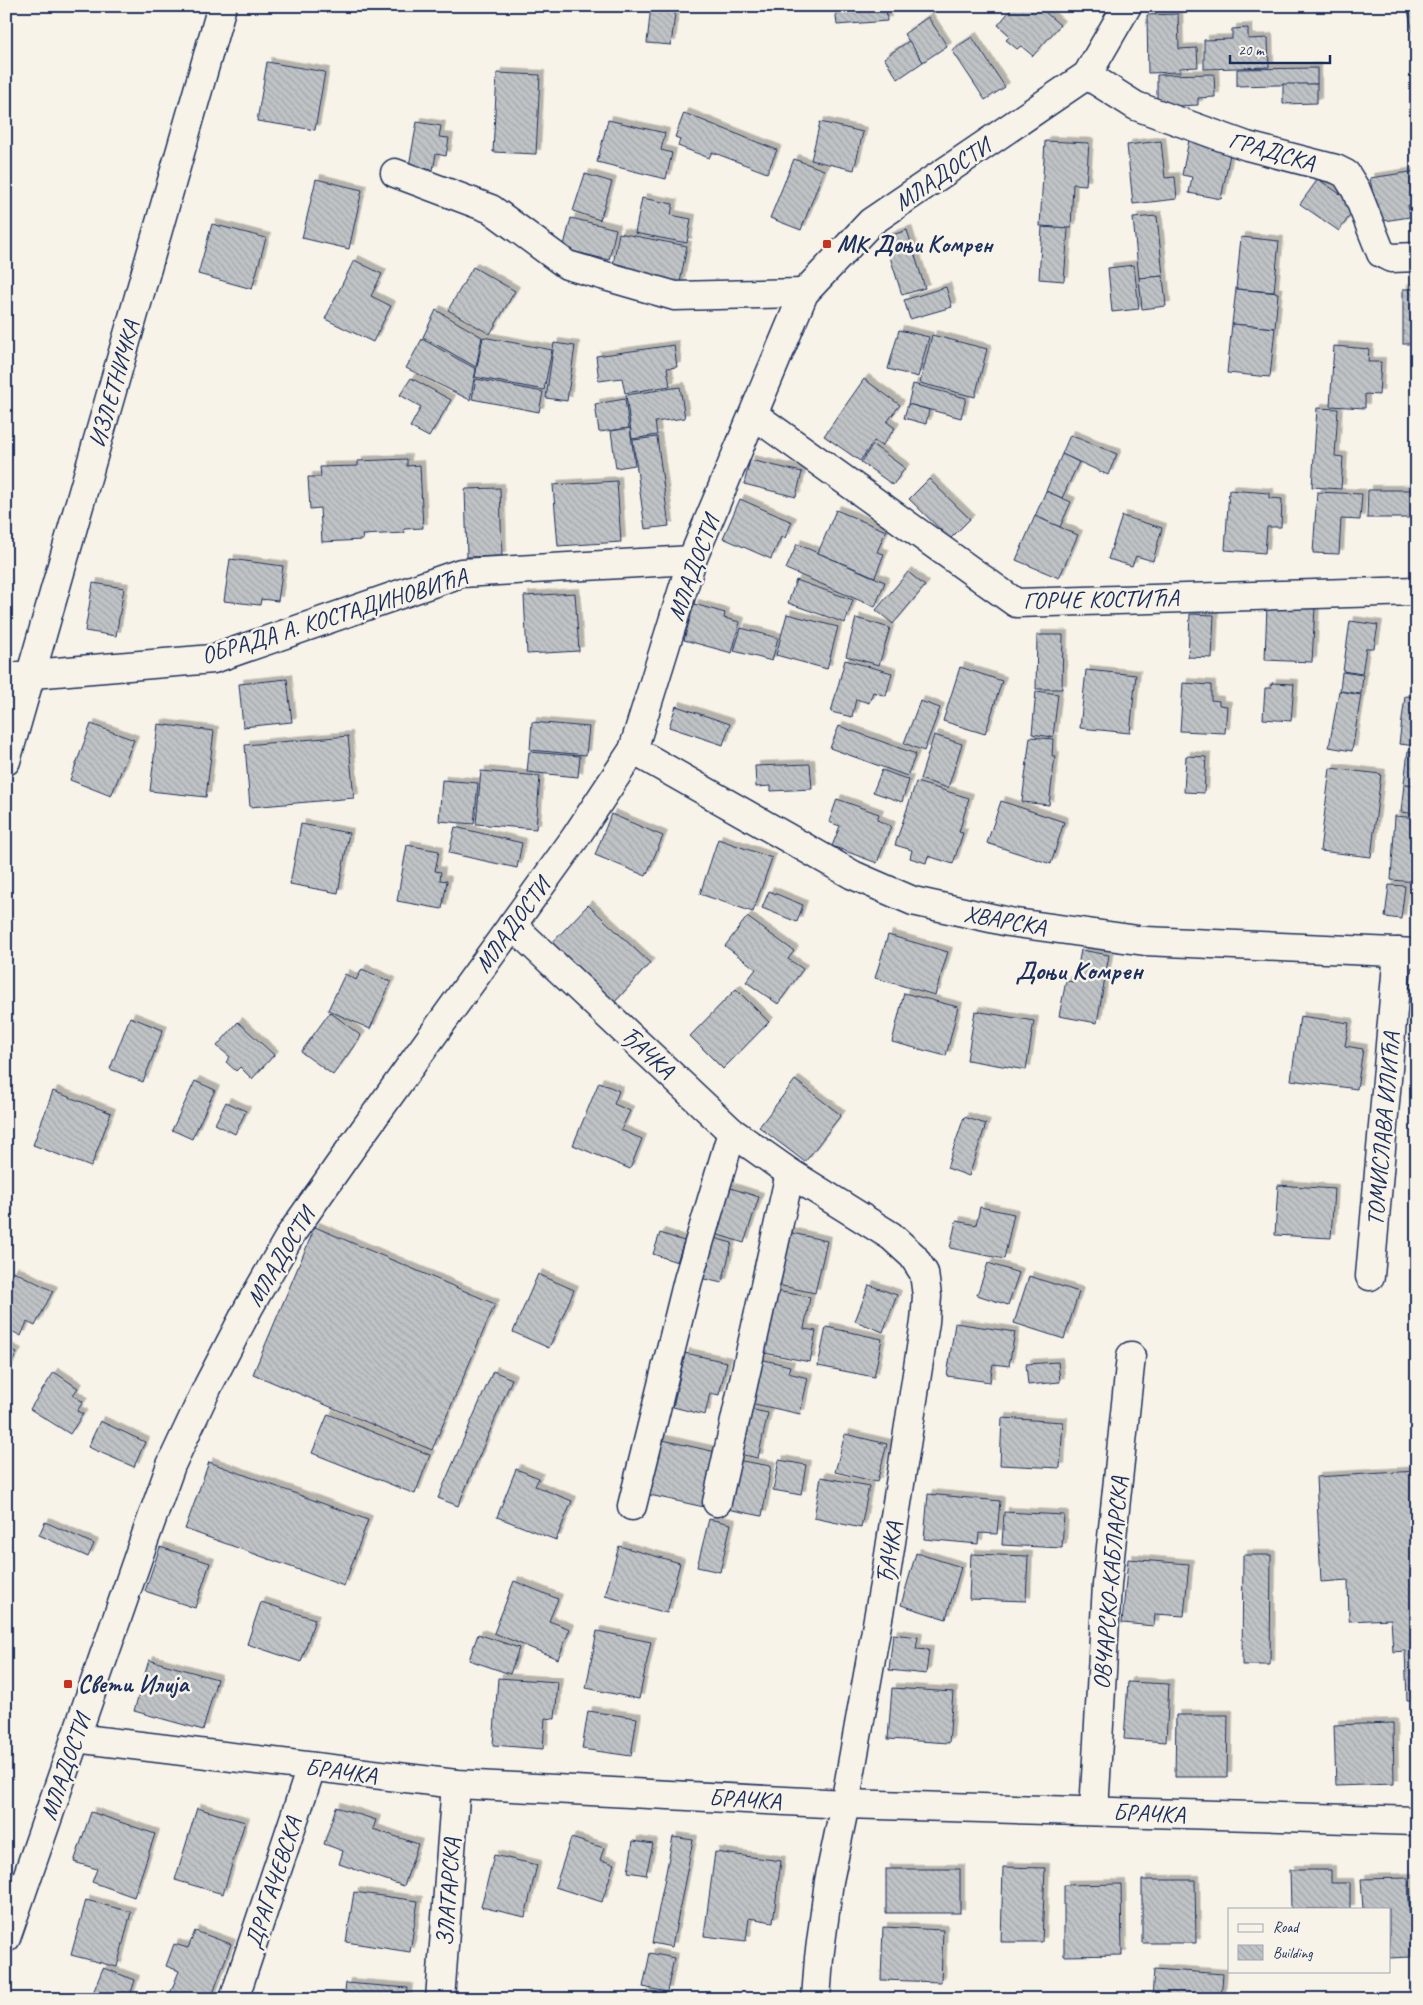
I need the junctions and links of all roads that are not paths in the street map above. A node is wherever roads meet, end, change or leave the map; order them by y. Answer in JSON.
{"nodes":[{"id":1,"x":222,"y":6,"type":"edge"},
{"id":2,"x":1128,"y":6,"type":"edge"},
{"id":3,"x":1087,"y":75,"type":"junction"},
{"id":4,"x":395,"y":173,"type":"dead end"},
{"id":5,"x":1417,"y":256,"type":"edge"},
{"id":6,"x":804,"y":293,"type":"junction"},
{"id":7,"x":754,"y":415,"type":"junction"},
{"id":8,"x":692,"y":560,"type":"junction"},
{"id":9,"x":1417,"y":590,"type":"edge"},
{"id":10,"x":19,"y":676,"type":"edge"},
{"id":11,"x":633,"y":750,"type":"junction"},
{"id":12,"x":6,"y":761,"type":"edge"},
{"id":13,"x":512,"y":925,"type":"junction"},
{"id":14,"x":1407,"y":953,"type":"edge"},
{"id":15,"x":732,"y":1132,"type":"junction"},
{"id":16,"x":790,"y":1173,"type":"junction"},
{"id":17,"x":1370,"y":1276,"type":"dead end"},
{"id":18,"x":1131,"y":1356,"type":"dead end"},
{"id":19,"x":717,"y":1502,"type":"dead end"},
{"id":20,"x":632,"y":1506,"type":"dead end"},
{"id":21,"x":75,"y":1738,"type":"junction"},
{"id":22,"x":311,"y":1768,"type":"junction"},
{"id":23,"x":456,"y":1784,"type":"junction"},
{"id":24,"x":845,"y":1804,"type":"junction"},
{"id":25,"x":1094,"y":1811,"type":"junction"},
{"id":26,"x":1417,"y":1821,"type":"edge"},
{"id":27,"x":6,"y":1938,"type":"edge"},
{"id":28,"x":234,"y":1999,"type":"edge"},
{"id":29,"x":440,"y":1999,"type":"edge"},
{"id":30,"x":816,"y":1999,"type":"edge"}],
"edges":[{"from":1,"to":10,"type":"street","name":"ИЗЛЕТНИЧКА"},
{"from":2,"to":3,"type":"street","name":"МЛАДОСТИ"},
{"from":3,"to":5,"type":"street","name":"ГРАДСКА"},
{"from":3,"to":6,"type":"street","name":"МЛАДОСТИ"},
{"from":4,"to":6,"type":"street"},
{"from":6,"to":7,"type":"street","name":"МЛАДОСТИ"},
{"from":7,"to":8,"type":"street","name":"МЛАДОСТИ"},
{"from":7,"to":9,"type":"street","name":"ГОРЧЕ КОСТИЋА"},
{"from":8,"to":10,"type":"street","name":"ОБРАДА А. КОСТАДИНОВИЋА"},
{"from":8,"to":11,"type":"street","name":"МЛАДОСТИ"},
{"from":10,"to":12,"type":"street","name":"ИЗЛЕТНИЧКА"},
{"from":11,"to":13,"type":"street","name":"МЛАДОСТИ"},
{"from":11,"to":14,"type":"street","name":"ХВАРСКА"},
{"from":13,"to":15,"type":"street","name":"ЂАЧКА"},
{"from":13,"to":21,"type":"street","name":"МЛАДОСТИ"},
{"from":14,"to":17,"type":"street","name":"ТОМИСЛАВА ИЛИЋА"},
{"from":15,"to":16,"type":"street","name":"ЂАЧКА"},
{"from":15,"to":20,"type":"street"},
{"from":16,"to":19,"type":"street"},
{"from":16,"to":24,"type":"street","name":"ЂАЧКА"},
{"from":18,"to":25,"type":"street","name":"ОВЧАРСКО-КАБЛАРСКА"},
{"from":21,"to":22,"type":"street","name":"БРАЧКА"},
{"from":21,"to":27,"type":"street","name":"МЛАДОСТИ"},
{"from":22,"to":23,"type":"street","name":"БРАЧКА"},
{"from":22,"to":28,"type":"street","name":"ДРАГАЧЕВСКА"},
{"from":23,"to":24,"type":"street","name":"БРАЧКА"},
{"from":23,"to":29,"type":"street","name":"ЗЛАТАРСКА"},
{"from":24,"to":25,"type":"street","name":"БРАЧКА"},
{"from":24,"to":30,"type":"street","name":"ЂАЧКА"},
{"from":25,"to":26,"type":"street","name":"БРАЧКА"}]}
